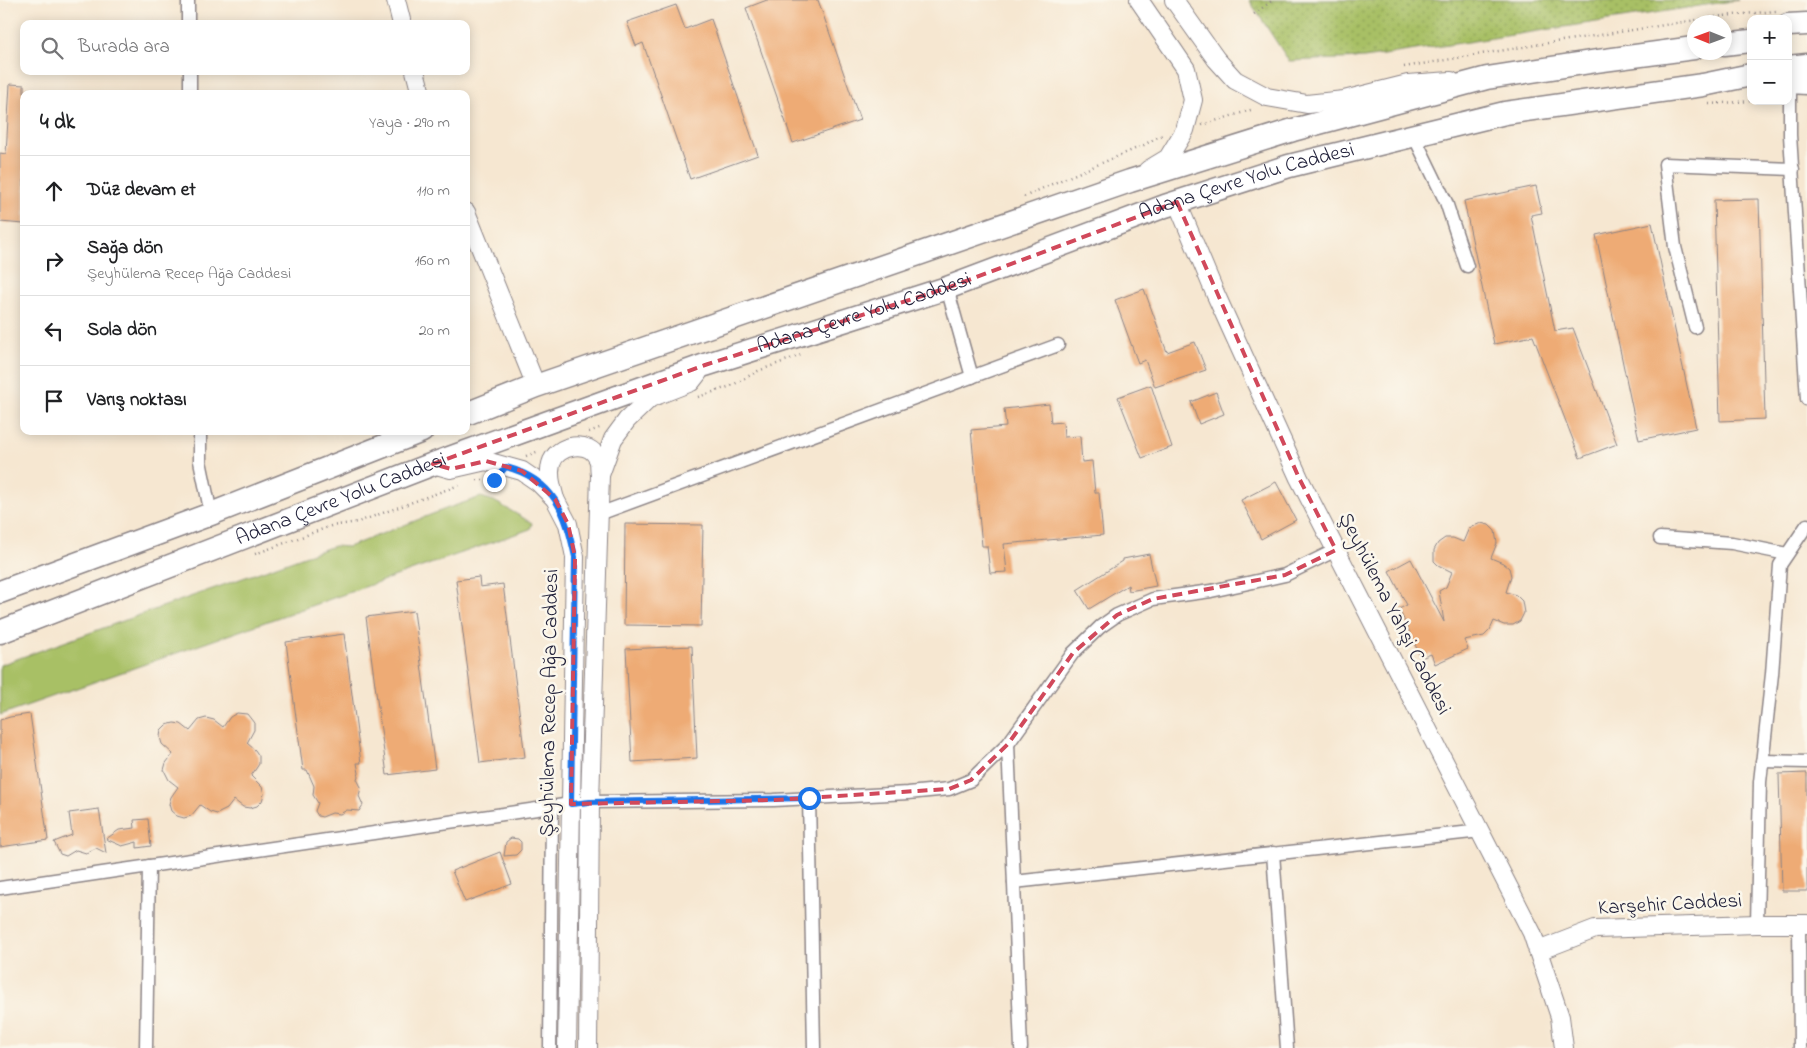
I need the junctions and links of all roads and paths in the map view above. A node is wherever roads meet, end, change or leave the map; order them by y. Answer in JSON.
{"nodes":[{"id":1,"x":188,"y":0,"type":"edge"},
{"id":2,"x":396,"y":0,"type":"edge"},
{"id":3,"x":1139,"y":0,"type":"edge"},
{"id":4,"x":1174,"y":0,"type":"edge"},
{"id":5,"x":1273,"y":0,"type":"edge"},
{"id":6,"x":1254,"y":14,"type":"dead end"},
{"id":7,"x":188,"y":20,"type":"edge"},
{"id":8,"x":401,"y":20,"type":"edge"},
{"id":9,"x":1807,"y":24,"type":"edge"},
{"id":10,"x":1792,"y":25,"type":"edge"},
{"id":11,"x":1747,"y":29,"type":"edge"},
{"id":12,"x":1732,"y":31,"type":"edge"},
{"id":13,"x":1687,"y":38,"type":"edge"},
{"id":14,"x":1792,"y":38,"type":"edge"},
{"id":15,"x":1807,"y":38,"type":"edge"},
{"id":16,"x":1747,"y":41,"type":"edge"},
{"id":17,"x":1732,"y":43,"type":"edge"},
{"id":18,"x":1687,"y":49,"type":"edge"},
{"id":19,"x":1597,"y":61,"type":"junction"},
{"id":20,"x":1807,"y":65,"type":"edge"},
{"id":21,"x":190,"y":75,"type":"edge"},
{"id":22,"x":416,"y":75,"type":"edge"},
{"id":23,"x":1747,"y":77,"type":"edge"},
{"id":24,"x":1487,"y":78,"type":"junction"},
{"id":25,"x":1793,"y":79,"type":"edge"},
{"id":26,"x":1747,"y":84,"type":"edge"},
{"id":27,"x":190,"y":90,"type":"edge"},
{"id":28,"x":420,"y":90,"type":"edge"},
{"id":29,"x":1702,"y":95,"type":"junction"},
{"id":30,"x":1747,"y":101,"type":"edge"},
{"id":31,"x":1413,"y":134,"type":"junction"},
{"id":32,"x":1793,"y":169,"type":"junction"},
{"id":33,"x":1130,"y":181,"type":"junction"},
{"id":34,"x":1177,"y":202,"type":"junction"},
{"id":35,"x":470,"y":222,"type":"edge"},
{"id":36,"x":1467,"y":266,"type":"dead end"},
{"id":37,"x":947,"y":288,"type":"junction"},
{"id":38,"x":1695,"y":327,"type":"dead end"},
{"id":39,"x":1058,"y":345,"type":"dead end"},
{"id":40,"x":801,"y":355,"type":"dead end"},
{"id":41,"x":705,"y":365,"type":"junction"},
{"id":42,"x":972,"y":377,"type":"junction"},
{"id":43,"x":536,"y":386,"type":"junction"},
{"id":44,"x":696,"y":398,"type":"dead end"},
{"id":45,"x":1807,"y":399,"type":"edge"},
{"id":46,"x":470,"y":412,"type":"edge"},
{"id":47,"x":620,"y":430,"type":"junction"},
{"id":48,"x":586,"y":433,"type":"dead end"},
{"id":49,"x":200,"y":435,"type":"edge"},
{"id":50,"x":412,"y":435,"type":"edge"},
{"id":51,"x":539,"y":451,"type":"dead end"},
{"id":52,"x":433,"y":464,"type":"junction"},
{"id":53,"x":506,"y":467,"type":"junction"},
{"id":54,"x":600,"y":475,"type":"junction"},
{"id":55,"x":472,"y":482,"type":"dead end"},
{"id":56,"x":465,"y":483,"type":"dead end"},
{"id":57,"x":555,"y":499,"type":"junction"},
{"id":58,"x":211,"y":514,"type":"junction"},
{"id":59,"x":599,"y":514,"type":"junction"},
{"id":60,"x":1807,"y":525,"type":"edge"},
{"id":61,"x":1660,"y":538,"type":"dead end"},
{"id":62,"x":1336,"y":550,"type":"junction"},
{"id":63,"x":1787,"y":554,"type":"junction"},
{"id":64,"x":248,"y":557,"type":"dead end"},
{"id":65,"x":0,"y":592,"type":"edge"},
{"id":66,"x":0,"y":632,"type":"edge"},
{"id":67,"x":1008,"y":744,"type":"junction"},
{"id":68,"x":1762,"y":761,"type":"junction"},
{"id":69,"x":1807,"y":762,"type":"edge"},
{"id":70,"x":809,"y":798,"type":"junction"},
{"id":71,"x":590,"y":802,"type":"junction"},
{"id":72,"x":571,"y":804,"type":"junction"},
{"id":73,"x":552,"y":808,"type":"junction"},
{"id":74,"x":1481,"y":831,"type":"junction"},
{"id":75,"x":1273,"y":853,"type":"junction"},
{"id":76,"x":149,"y":866,"type":"junction"},
{"id":77,"x":1014,"y":882,"type":"junction"},
{"id":78,"x":0,"y":888,"type":"edge"},
{"id":79,"x":1757,"y":924,"type":"junction"},
{"id":80,"x":1803,"y":924,"type":"edge"},
{"id":81,"x":1538,"y":951,"type":"junction"},
{"id":82,"x":146,"y":1048,"type":"edge"},
{"id":83,"x":550,"y":1048,"type":"edge"},
{"id":84,"x":567,"y":1048,"type":"edge"},
{"id":85,"x":588,"y":1048,"type":"edge"},
{"id":86,"x":814,"y":1048,"type":"edge"},
{"id":87,"x":1022,"y":1048,"type":"edge"},
{"id":88,"x":1287,"y":1048,"type":"edge"},
{"id":89,"x":1564,"y":1048,"type":"edge"},
{"id":90,"x":1800,"y":1048,"type":"edge"}],
"edges":[{"from":1,"to":7,"type":"street"},
{"from":2,"to":8,"type":"street"},
{"from":3,"to":33,"type":"street"},
{"from":4,"to":24,"type":"street"},
{"from":5,"to":6,"type":"path"},
{"from":9,"to":10,"type":"highway"},
{"from":11,"to":12,"type":"highway"},
{"from":13,"to":19,"type":"highway"},
{"from":14,"to":15,"type":"highway"},
{"from":16,"to":17,"type":"highway"},
{"from":18,"to":19,"type":"highway","name":"Adana Çevre Yolu Caddesi"},
{"from":19,"to":24,"type":"highway","name":"Adana Çevre Yolu Caddesi"},
{"from":20,"to":25,"type":"highway"},
{"from":21,"to":27,"type":"street"},
{"from":22,"to":28,"type":"street"},
{"from":23,"to":29,"type":"highway","name":"Adana Çevre Yolu Caddesi"},
{"from":24,"to":33,"type":"highway","name":"Adana Çevre Yolu Caddesi"},
{"from":25,"to":32,"type":"street"},
{"from":26,"to":29,"type":"highway"},
{"from":29,"to":30,"type":"path"},
{"from":29,"to":31,"type":"highway","name":"Adana Çevre Yolu Caddesi"},
{"from":31,"to":34,"type":"highway","name":"Adana Çevre Yolu Caddesi"},
{"from":31,"to":36,"type":"street"},
{"from":32,"to":38,"type":"street"},
{"from":32,"to":45,"type":"street"},
{"from":33,"to":43,"type":"highway","name":"Adana Çevre Yolu Caddesi"},
{"from":34,"to":37,"type":"highway","name":"Adana Çevre Yolu Caddesi"},
{"from":34,"to":62,"type":"street","name":"Şeyhülema Yahşi Caddesi"},
{"from":35,"to":43,"type":"street"},
{"from":37,"to":41,"type":"highway","name":"Adana Çevre Yolu Caddesi"},
{"from":37,"to":42,"type":"street"},
{"from":39,"to":42,"type":"street"},
{"from":40,"to":44,"type":"path"},
{"from":41,"to":47,"type":"street","name":"Şeyhülema Recep Ağa Caddesi"},
{"from":41,"to":52,"type":"highway","name":"Adana Çevre Yolu Caddesi"},
{"from":42,"to":59,"type":"street"},
{"from":43,"to":46,"type":"highway","name":"Adana Çevre Yolu Caddesi"},
{"from":47,"to":48,"type":"path"},
{"from":47,"to":54,"type":"street","name":"Şeyhülema Recep Ağa Caddesi"},
{"from":49,"to":58,"type":"street"},
{"from":50,"to":58,"type":"highway","name":"Adana Çevre Yolu Caddesi"},
{"from":51,"to":53,"type":"path"},
{"from":52,"to":53,"type":"street","name":"Şeyhülema Recep Ağa Caddesi"},
{"from":52,"to":66,"type":"highway","name":"Adana Çevre Yolu Caddesi"},
{"from":53,"to":55,"type":"path"},
{"from":53,"to":57,"type":"street","name":"Şeyhülema Recep Ağa Caddesi"},
{"from":54,"to":57,"type":"street"},
{"from":54,"to":59,"type":"street","name":"Şeyhülema Recep Ağa Caddesi"},
{"from":56,"to":64,"type":"path"},
{"from":57,"to":72,"type":"street","name":"Şeyhülema Recep Ağa Caddesi"},
{"from":58,"to":65,"type":"highway","name":"Adana Çevre Yolu Caddesi"},
{"from":59,"to":71,"type":"street","name":"Şeyhülema Recep Ağa Caddesi"},
{"from":60,"to":63,"type":"street"},
{"from":61,"to":63,"type":"street"},
{"from":62,"to":67,"type":"street"},
{"from":62,"to":74,"type":"street","name":"Şeyhülema Yahşi Caddesi"},
{"from":63,"to":68,"type":"street"},
{"from":67,"to":70,"type":"street"},
{"from":67,"to":77,"type":"street"},
{"from":68,"to":69,"type":"street"},
{"from":68,"to":79,"type":"street"},
{"from":70,"to":71,"type":"street"},
{"from":70,"to":86,"type":"street"},
{"from":71,"to":72,"type":"street"},
{"from":71,"to":85,"type":"street","name":"Şeyhülema Recep Ağa Caddesi"},
{"from":72,"to":73,"type":"street"},
{"from":72,"to":84,"type":"street","name":"Şeyhülema Recep Ağa Caddesi"},
{"from":73,"to":76,"type":"street"},
{"from":73,"to":83,"type":"street"},
{"from":74,"to":75,"type":"street"},
{"from":74,"to":81,"type":"street","name":"Şeyhülema Yahşi Caddesi"},
{"from":75,"to":77,"type":"street"},
{"from":75,"to":88,"type":"street"},
{"from":76,"to":78,"type":"street"},
{"from":76,"to":82,"type":"street"},
{"from":77,"to":87,"type":"street"},
{"from":79,"to":80,"type":"street","name":"Karşehir Caddesi"},
{"from":79,"to":81,"type":"street","name":"Karşehir Caddesi"},
{"from":80,"to":90,"type":"street"},
{"from":81,"to":89,"type":"street","name":"Şeyhülema Yahşi Caddesi"}]}
